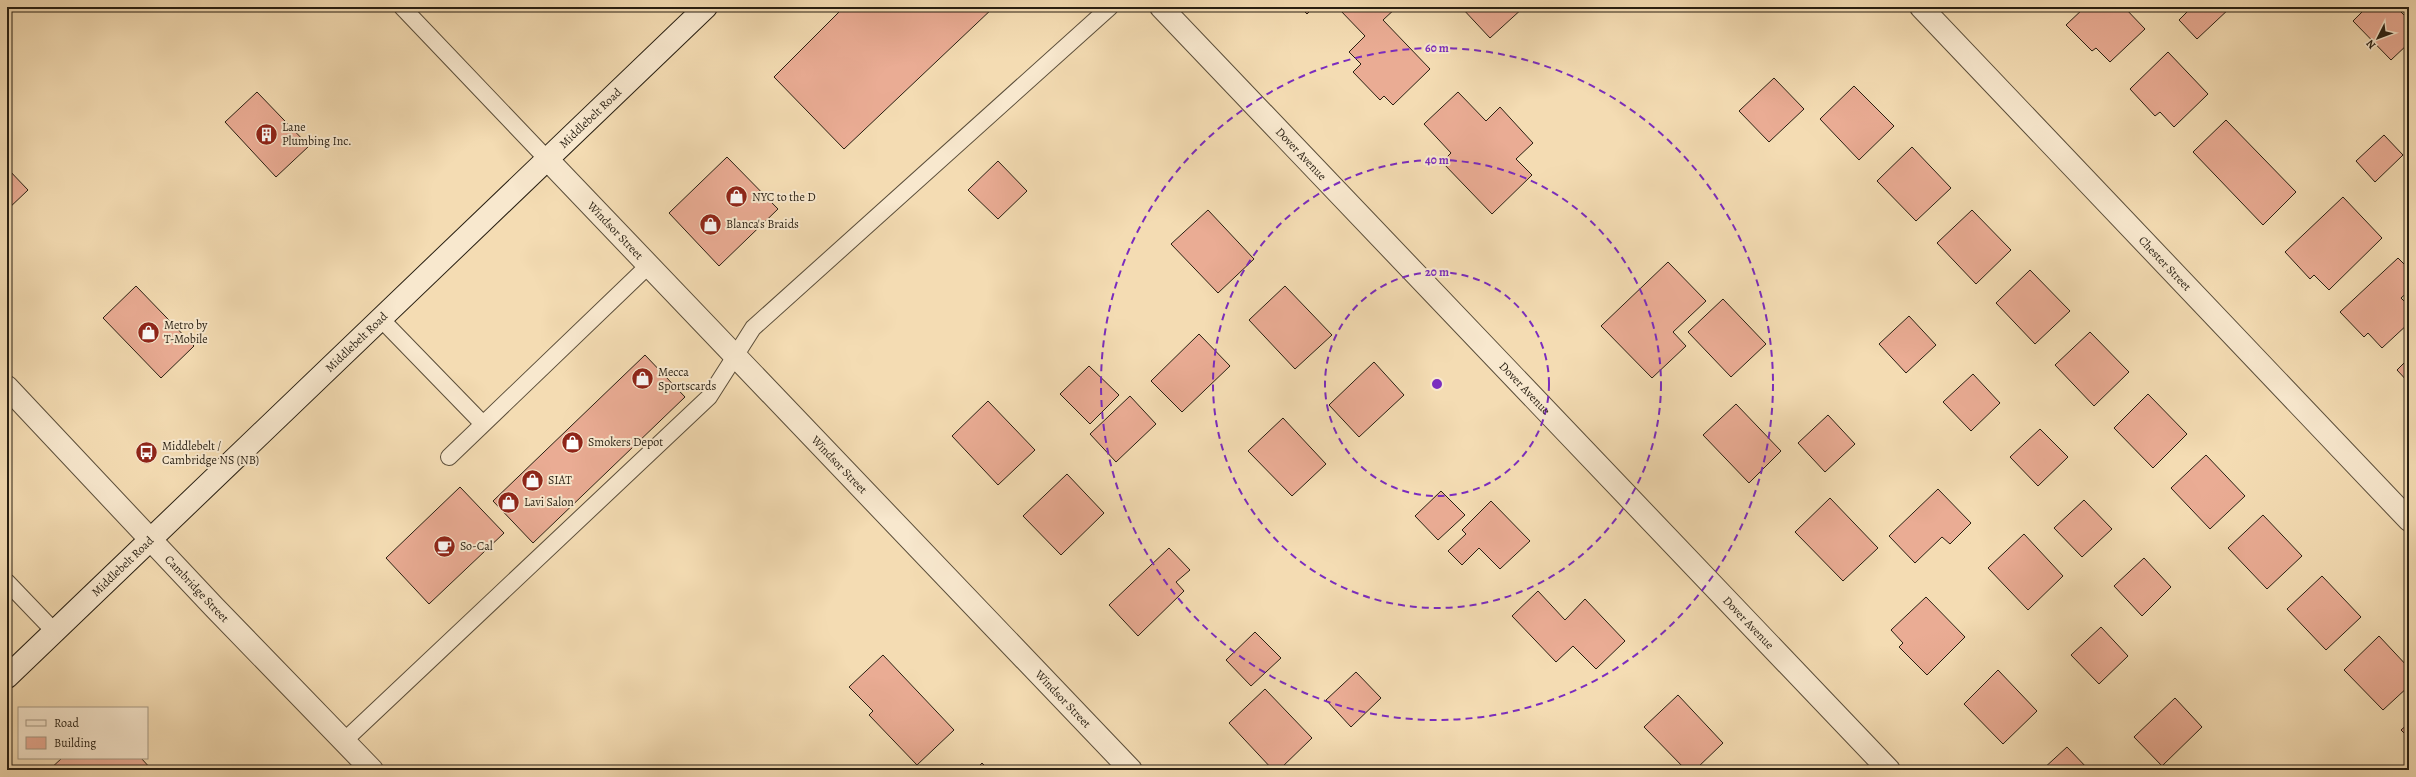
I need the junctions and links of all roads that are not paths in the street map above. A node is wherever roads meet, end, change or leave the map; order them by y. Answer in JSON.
{"nodes":[{"id":1,"x":402,"y":7,"type":"edge"},
{"id":2,"x":706,"y":7,"type":"edge"},
{"id":3,"x":1110,"y":7,"type":"edge"},
{"id":4,"x":1161,"y":7,"type":"edge"},
{"id":5,"x":1921,"y":7,"type":"edge"},
{"id":6,"x":547,"y":159,"type":"junction"},
{"id":7,"x":649,"y":265,"type":"junction"},
{"id":8,"x":381,"y":319,"type":"junction"},
{"id":9,"x":736,"y":356,"type":"junction"},
{"id":10,"x":7,"y":387,"type":"edge"},
{"id":11,"x":483,"y":424,"type":"junction"},
{"id":12,"x":449,"y":456,"type":"dead end"},
{"id":13,"x":2409,"y":520,"type":"edge"},
{"id":14,"x":151,"y":538,"type":"junction"},
{"id":15,"x":7,"y":582,"type":"edge"},
{"id":16,"x":54,"y":631,"type":"junction"},
{"id":17,"x":7,"y":677,"type":"edge"},
{"id":18,"x":344,"y":740,"type":"junction"},
{"id":19,"x":372,"y":770,"type":"edge"},
{"id":20,"x":1131,"y":770,"type":"edge"},
{"id":21,"x":1889,"y":770,"type":"edge"}],
"edges":[{"from":1,"to":6,"type":"lane"},
{"from":2,"to":6,"type":"street","name":"Middlebelt Road"},
{"from":3,"to":9,"type":"lane"},
{"from":4,"to":21,"type":"street","name":"Dover Avenue"},
{"from":5,"to":13,"type":"street","name":"Chester Street"},
{"from":6,"to":7,"type":"street","name":"Windsor Street"},
{"from":6,"to":8,"type":"street","name":"Middlebelt Road"},
{"from":7,"to":9,"type":"street","name":"Windsor Street"},
{"from":7,"to":11,"type":"lane"},
{"from":8,"to":11,"type":"lane"},
{"from":8,"to":14,"type":"street","name":"Middlebelt Road"},
{"from":9,"to":18,"type":"lane"},
{"from":9,"to":20,"type":"street","name":"Windsor Street"},
{"from":10,"to":14,"type":"street","name":"Cambridge Street"},
{"from":11,"to":12,"type":"lane"},
{"from":14,"to":16,"type":"street","name":"Middlebelt Road"},
{"from":14,"to":18,"type":"street","name":"Cambridge Street"},
{"from":15,"to":16,"type":"lane"},
{"from":16,"to":17,"type":"street","name":"Middlebelt Road"},
{"from":18,"to":19,"type":"street","name":"Cambridge Street"}]}
